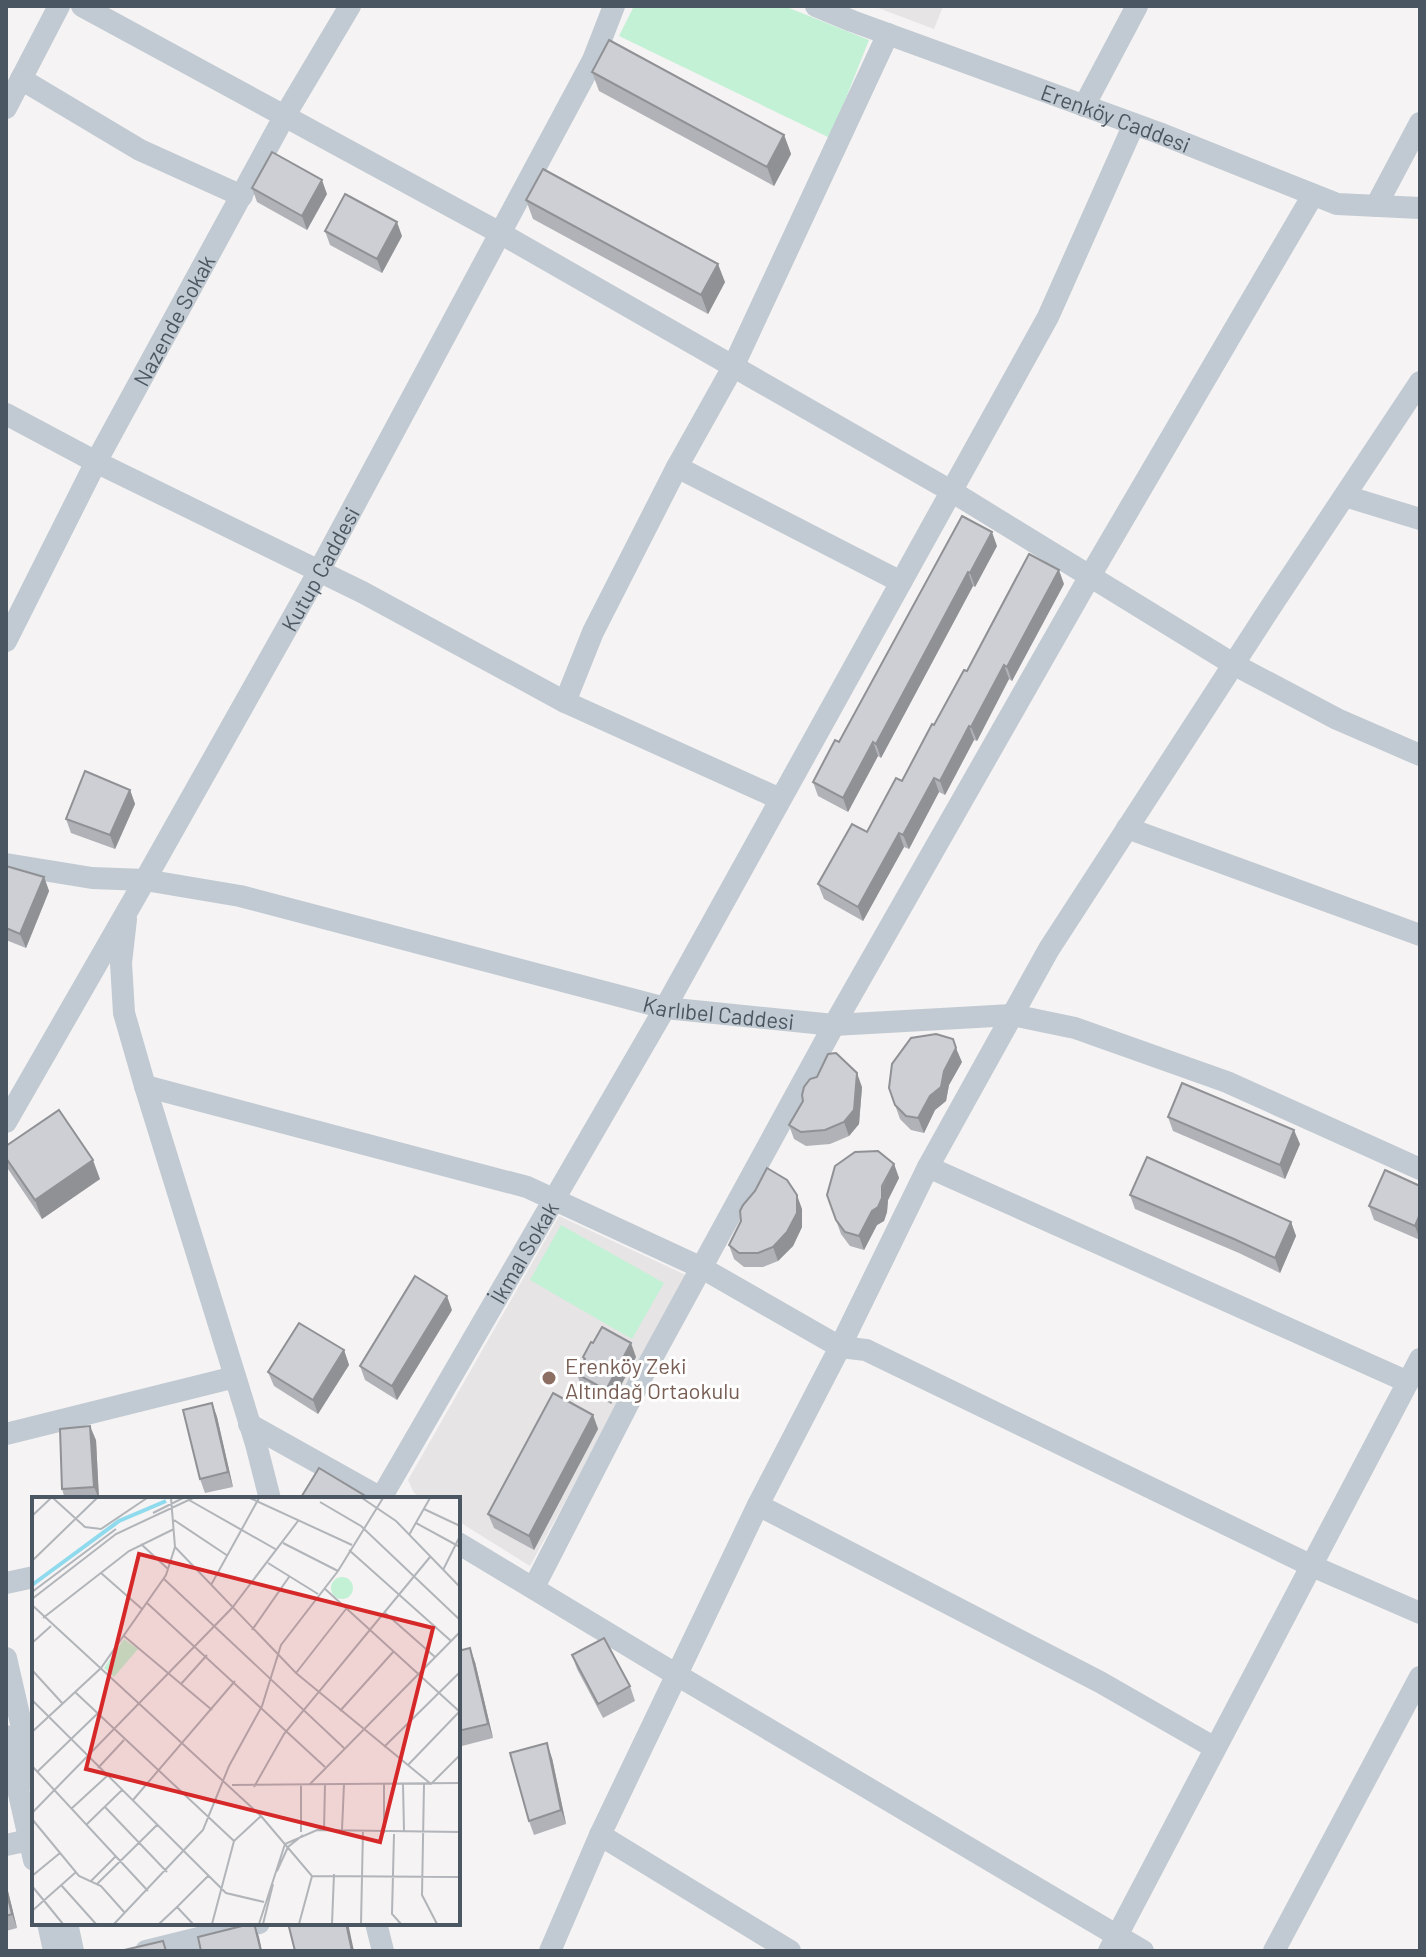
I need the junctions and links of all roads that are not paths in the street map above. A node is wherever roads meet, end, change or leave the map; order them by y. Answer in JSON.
{"nodes":[{"id":1,"x":59,"y":6,"type":"edge"},
{"id":2,"x":82,"y":6,"type":"edge"},
{"id":3,"x":350,"y":6,"type":"edge"},
{"id":4,"x":614,"y":6,"type":"edge"},
{"id":5,"x":816,"y":6,"type":"edge"},
{"id":6,"x":1137,"y":6,"type":"edge"},
{"id":7,"x":888,"y":34,"type":"junction"},
{"id":8,"x":21,"y":79,"type":"junction"},
{"id":9,"x":1084,"y":106,"type":"junction"},
{"id":10,"x":6,"y":108,"type":"edge"},
{"id":11,"x":284,"y":117,"type":"junction"},
{"id":12,"x":1420,"y":123,"type":"edge"},
{"id":13,"x":1134,"y":124,"type":"junction"},
{"id":14,"x":1313,"y":195,"type":"junction"},
{"id":15,"x":242,"y":196,"type":"junction"},
{"id":16,"x":1376,"y":206,"type":"junction"},
{"id":17,"x":1420,"y":208,"type":"edge"},
{"id":18,"x":500,"y":233,"type":"junction"},
{"id":19,"x":733,"y":367,"type":"junction"},
{"id":20,"x":1420,"y":382,"type":"edge"},
{"id":21,"x":6,"y":414,"type":"edge"},
{"id":22,"x":96,"y":462,"type":"junction"},
{"id":23,"x":677,"y":467,"type":"junction"},
{"id":24,"x":951,"y":491,"type":"junction"},
{"id":25,"x":1345,"y":496,"type":"junction"},
{"id":26,"x":1420,"y":519,"type":"edge"},
{"id":27,"x":319,"y":571,"type":"junction"},
{"id":28,"x":1090,"y":576,"type":"junction"},
{"id":29,"x":901,"y":582,"type":"junction"},
{"id":30,"x":6,"y":641,"type":"edge"},
{"id":31,"x":1233,"y":664,"type":"junction"},
{"id":32,"x":565,"y":702,"type":"junction"},
{"id":33,"x":1420,"y":755,"type":"edge"},
{"id":34,"x":780,"y":799,"type":"junction"},
{"id":35,"x":1127,"y":828,"type":"junction"},
{"id":36,"x":6,"y":864,"type":"edge"},
{"id":37,"x":145,"y":880,"type":"junction"},
{"id":38,"x":127,"y":910,"type":"junction"},
{"id":39,"x":1420,"y":935,"type":"edge"},
{"id":40,"x":665,"y":1008,"type":"junction"},
{"id":41,"x":1012,"y":1015,"type":"junction"},
{"id":42,"x":834,"y":1025,"type":"junction"},
{"id":43,"x":145,"y":1086,"type":"junction"},
{"id":44,"x":6,"y":1122,"type":"edge"},
{"id":45,"x":928,"y":1167,"type":"junction"},
{"id":46,"x":1420,"y":1169,"type":"edge"},
{"id":47,"x":554,"y":1200,"type":"junction"},
{"id":48,"x":702,"y":1268,"type":"junction"},
{"id":49,"x":840,"y":1347,"type":"junction"},
{"id":50,"x":1420,"y":1359,"type":"edge"},
{"id":51,"x":235,"y":1377,"type":"junction"},
{"id":52,"x":1408,"y":1382,"type":"junction"},
{"id":53,"x":249,"y":1424,"type":"junction"},
{"id":54,"x":6,"y":1434,"type":"edge"},
{"id":55,"x":269,"y":1497,"type":"edge"},
{"id":56,"x":380,"y":1497,"type":"edge"},
{"id":57,"x":383,"y":1497,"type":"edge"},
{"id":58,"x":758,"y":1505,"type":"junction"},
{"id":59,"x":460,"y":1544,"type":"edge"},
{"id":60,"x":1312,"y":1566,"type":"junction"},
{"id":61,"x":32,"y":1577,"type":"edge"},
{"id":62,"x":6,"y":1583,"type":"edge"},
{"id":63,"x":534,"y":1587,"type":"junction"},
{"id":64,"x":1420,"y":1613,"type":"edge"},
{"id":65,"x":6,"y":1658,"type":"edge"},
{"id":66,"x":677,"y":1675,"type":"junction"},
{"id":67,"x":1420,"y":1677,"type":"edge"},
{"id":68,"x":25,"y":1701,"type":"edge"},
{"id":69,"x":6,"y":1736,"type":"edge"},
{"id":70,"x":1215,"y":1748,"type":"junction"},
{"id":71,"x":32,"y":1762,"type":"edge"},
{"id":72,"x":600,"y":1835,"type":"junction"},
{"id":73,"x":32,"y":1842,"type":"edge"},
{"id":74,"x":6,"y":1845,"type":"edge"},
{"id":75,"x":32,"y":1846,"type":"edge"},
{"id":76,"x":48,"y":1925,"type":"edge"},
{"id":77,"x":67,"y":1925,"type":"edge"},
{"id":78,"x":251,"y":1925,"type":"edge"},
{"id":79,"x":376,"y":1925,"type":"edge"},
{"id":80,"x":1114,"y":1943,"type":"edge"},
{"id":81,"x":54,"y":1951,"type":"edge"},
{"id":82,"x":73,"y":1951,"type":"edge"},
{"id":83,"x":146,"y":1951,"type":"edge"},
{"id":84,"x":383,"y":1951,"type":"edge"},
{"id":85,"x":550,"y":1951,"type":"edge"},
{"id":86,"x":790,"y":1951,"type":"edge"},
{"id":87,"x":1143,"y":1951,"type":"edge"},
{"id":88,"x":1274,"y":1951,"type":"edge"}],
"edges":[{"from":1,"to":8,"type":"street"},
{"from":2,"to":11,"type":"street"},
{"from":3,"to":11,"type":"street","name":"Nazende Sokak"},
{"from":4,"to":18,"type":"street","name":"Kutup Caddesi"},
{"from":5,"to":7,"type":"street","name":"Erenköy Caddesi"},
{"from":6,"to":9,"type":"street"},
{"from":7,"to":9,"type":"street","name":"Erenköy Caddesi"},
{"from":7,"to":19,"type":"street"},
{"from":8,"to":10,"type":"street"},
{"from":8,"to":15,"type":"street"},
{"from":9,"to":13,"type":"street","name":"Erenköy Caddesi"},
{"from":11,"to":15,"type":"street","name":"Nazende Sokak"},
{"from":11,"to":18,"type":"street"},
{"from":12,"to":16,"type":"street"},
{"from":13,"to":14,"type":"street","name":"Erenköy Caddesi"},
{"from":13,"to":24,"type":"street","name":"İkmal Sokak"},
{"from":14,"to":16,"type":"street","name":"Erenköy Caddesi"},
{"from":14,"to":28,"type":"street"},
{"from":15,"to":22,"type":"street","name":"Nazende Sokak"},
{"from":16,"to":17,"type":"street","name":"Erenköy Caddesi"},
{"from":18,"to":19,"type":"street"},
{"from":18,"to":27,"type":"street","name":"Kutup Caddesi"},
{"from":19,"to":23,"type":"street"},
{"from":19,"to":24,"type":"street"},
{"from":20,"to":25,"type":"street"},
{"from":21,"to":22,"type":"street"},
{"from":22,"to":27,"type":"street"},
{"from":22,"to":30,"type":"street","name":"Nazende Sokak"},
{"from":23,"to":29,"type":"street"},
{"from":23,"to":32,"type":"street"},
{"from":24,"to":28,"type":"street"},
{"from":24,"to":29,"type":"street","name":"İkmal Sokak"},
{"from":25,"to":26,"type":"street"},
{"from":25,"to":31,"type":"street"},
{"from":27,"to":32,"type":"street"},
{"from":27,"to":37,"type":"street","name":"Kutup Caddesi"},
{"from":28,"to":31,"type":"street"},
{"from":28,"to":42,"type":"street"},
{"from":29,"to":34,"type":"street","name":"İkmal Sokak"},
{"from":31,"to":33,"type":"street"},
{"from":31,"to":35,"type":"street"},
{"from":32,"to":34,"type":"street"},
{"from":34,"to":40,"type":"street","name":"İkmal Sokak"},
{"from":35,"to":39,"type":"street"},
{"from":35,"to":41,"type":"street"},
{"from":36,"to":37,"type":"street","name":"Karlıbel Caddesi"},
{"from":37,"to":38,"type":"street","name":"Kutup Caddesi"},
{"from":37,"to":40,"type":"street","name":"Karlıbel Caddesi"},
{"from":38,"to":43,"type":"street"},
{"from":38,"to":44,"type":"street","name":"Kutup Caddesi"},
{"from":40,"to":42,"type":"street","name":"Karlıbel Caddesi"},
{"from":40,"to":47,"type":"street","name":"İkmal Sokak"},
{"from":41,"to":42,"type":"street","name":"Karlıbel Caddesi"},
{"from":41,"to":45,"type":"street"},
{"from":41,"to":46,"type":"street","name":"Karlıbel Caddesi"},
{"from":42,"to":48,"type":"street"},
{"from":43,"to":47,"type":"street"},
{"from":43,"to":51,"type":"street"},
{"from":45,"to":49,"type":"street"},
{"from":45,"to":52,"type":"street"},
{"from":47,"to":48,"type":"street"},
{"from":47,"to":57,"type":"street","name":"İkmal Sokak"},
{"from":48,"to":49,"type":"street"},
{"from":48,"to":63,"type":"street"},
{"from":49,"to":58,"type":"street"},
{"from":49,"to":60,"type":"street"},
{"from":50,"to":52,"type":"street"},
{"from":51,"to":53,"type":"street"},
{"from":51,"to":54,"type":"street"},
{"from":52,"to":60,"type":"street"},
{"from":53,"to":55,"type":"street"},
{"from":53,"to":56,"type":"street"},
{"from":58,"to":66,"type":"street"},
{"from":58,"to":70,"type":"street"},
{"from":59,"to":63,"type":"street"},
{"from":60,"to":64,"type":"street"},
{"from":60,"to":70,"type":"street"},
{"from":61,"to":62,"type":"street"},
{"from":63,"to":66,"type":"street"},
{"from":65,"to":68,"type":"street"},
{"from":66,"to":72,"type":"street"},
{"from":66,"to":80,"type":"street"},
{"from":67,"to":88,"type":"street"},
{"from":68,"to":71,"type":"street"},
{"from":69,"to":73,"type":"street"},
{"from":70,"to":80,"type":"street"},
{"from":72,"to":85,"type":"street"},
{"from":72,"to":86,"type":"street"},
{"from":74,"to":75,"type":"street"},
{"from":76,"to":81,"type":"street"},
{"from":77,"to":82,"type":"street"},
{"from":78,"to":83,"type":"street"},
{"from":79,"to":84,"type":"street"},
{"from":80,"to":87,"type":"street"}]}
